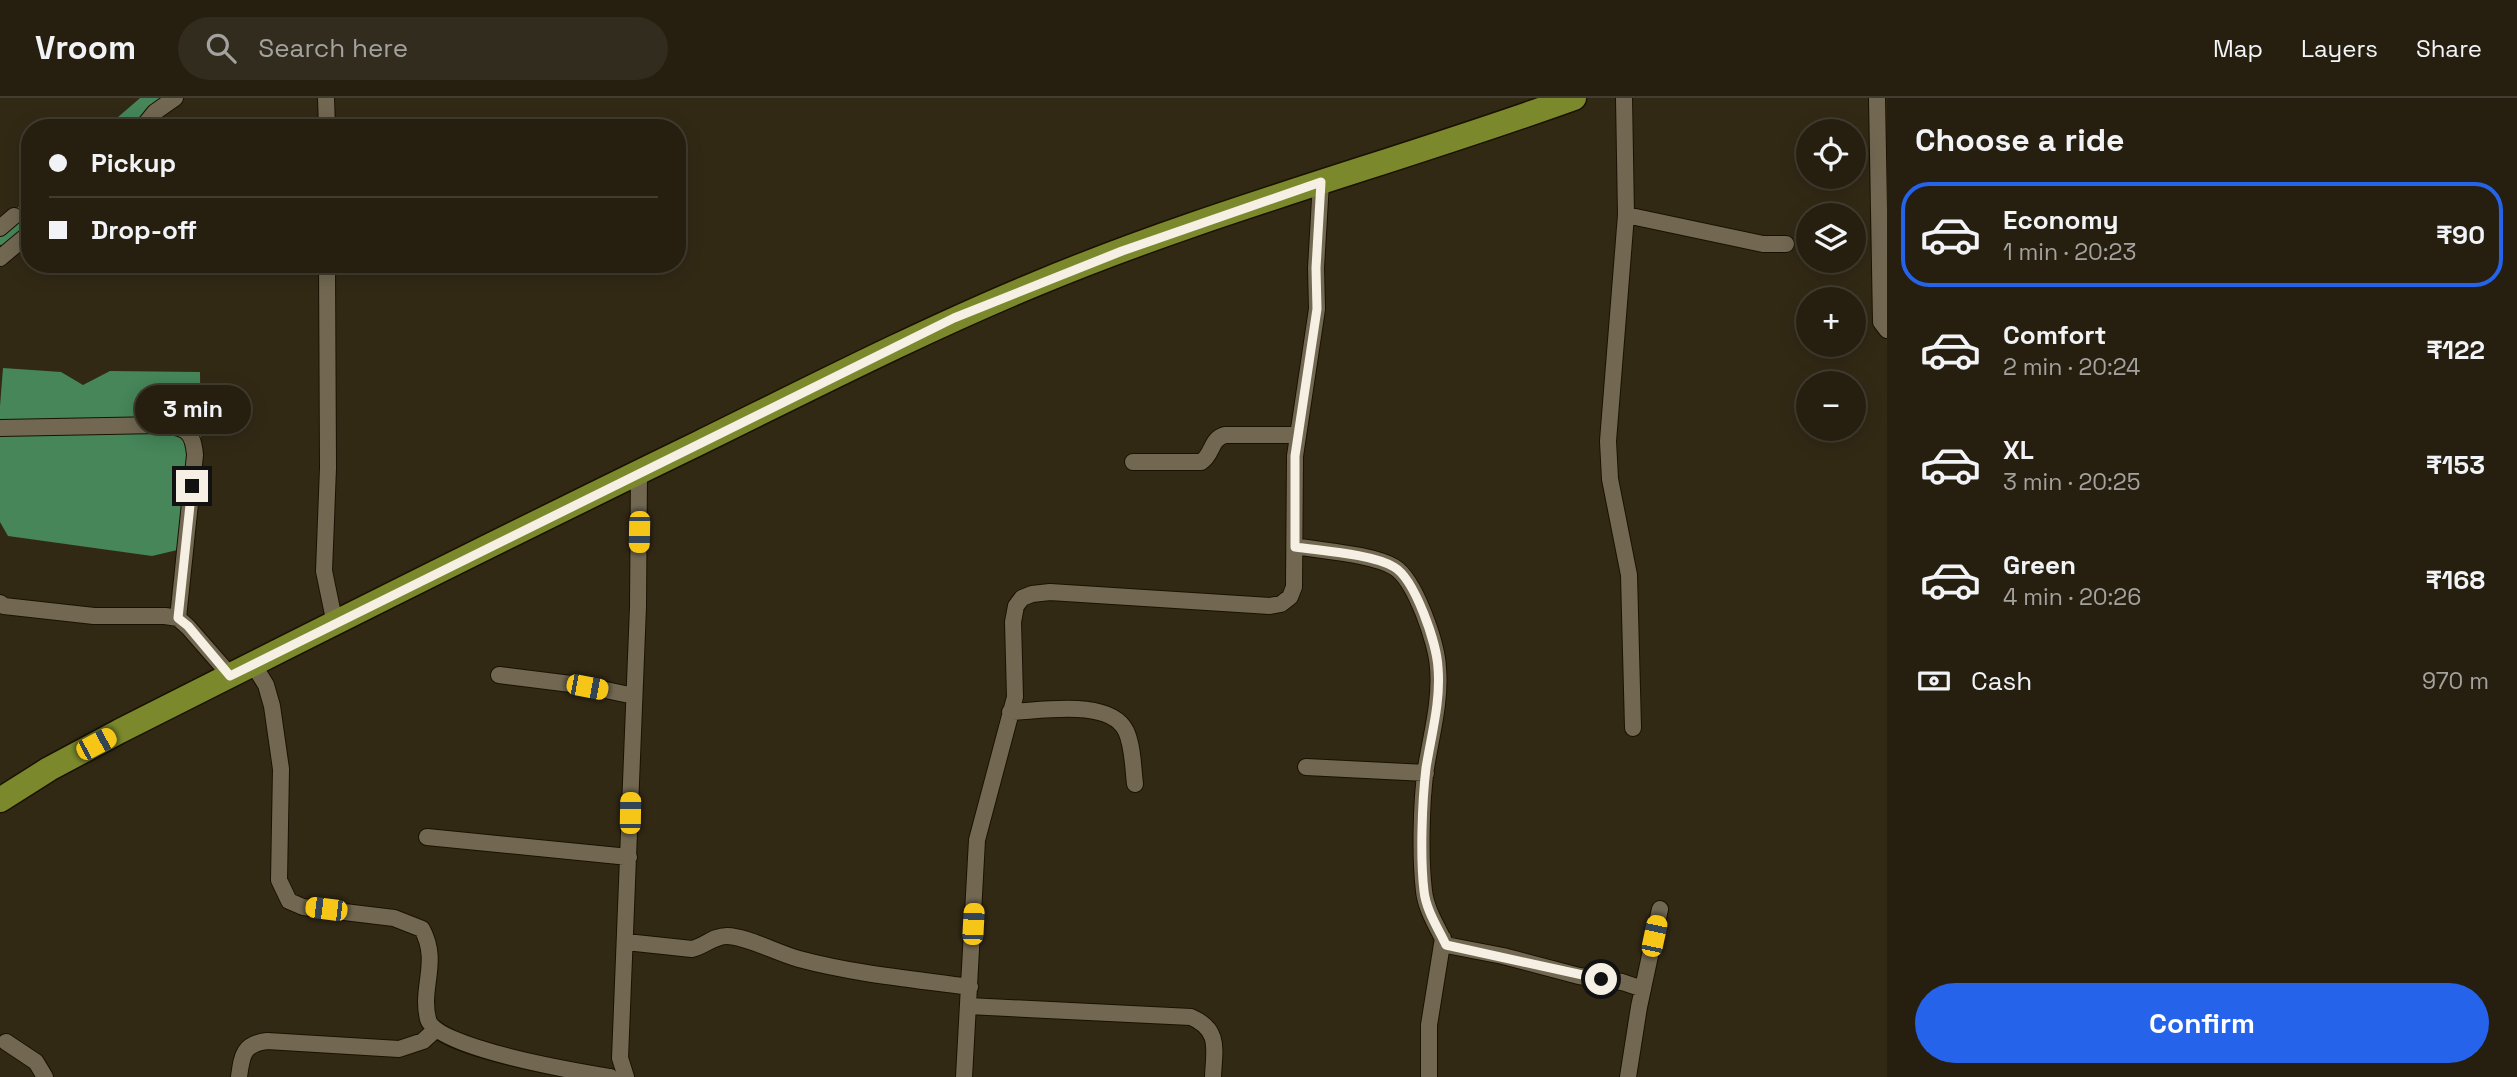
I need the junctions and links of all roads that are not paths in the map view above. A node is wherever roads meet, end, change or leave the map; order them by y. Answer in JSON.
{"nodes":[{"id":1,"x":175,"y":98,"type":"edge"},
{"id":2,"x":326,"y":98,"type":"edge"},
{"id":3,"x":1574,"y":98,"type":"edge"},
{"id":4,"x":1624,"y":98,"type":"edge"},
{"id":5,"x":1877,"y":98,"type":"edge"},
{"id":6,"x":149,"y":119,"type":"edge"},
{"id":7,"x":327,"y":119,"type":"edge"},
{"id":8,"x":1321,"y":182,"type":"junction"},
{"id":9,"x":1626,"y":215,"type":"junction"},
{"id":10,"x":14,"y":216,"type":"dead end"},
{"id":11,"x":0,"y":228,"type":"edge"},
{"id":12,"x":21,"y":240,"type":"edge"},
{"id":13,"x":1787,"y":244,"type":"dead end"},
{"id":14,"x":0,"y":258,"type":"edge"},
{"id":15,"x":327,"y":273,"type":"edge"},
{"id":16,"x":1887,"y":330,"type":"edge"},
{"id":17,"x":0,"y":428,"type":"edge"},
{"id":18,"x":1298,"y":435,"type":"junction"},
{"id":19,"x":1133,"y":462,"type":"dead end"},
{"id":20,"x":639,"y":472,"type":"junction"},
{"id":21,"x":1295,"y":547,"type":"junction"},
{"id":22,"x":0,"y":603,"type":"edge"},
{"id":23,"x":178,"y":618,"type":"junction"},
{"id":24,"x":335,"y":624,"type":"junction"},
{"id":25,"x":253,"y":664,"type":"junction"},
{"id":26,"x":499,"y":675,"type":"dead end"},
{"id":27,"x":230,"y":676,"type":"junction"},
{"id":28,"x":634,"y":696,"type":"junction"},
{"id":29,"x":1010,"y":712,"type":"junction"},
{"id":30,"x":1633,"y":728,"type":"dead end"},
{"id":31,"x":1306,"y":767,"type":"dead end"},
{"id":32,"x":1426,"y":773,"type":"junction"},
{"id":33,"x":1135,"y":784,"type":"dead end"},
{"id":34,"x":0,"y":800,"type":"edge"},
{"id":35,"x":427,"y":837,"type":"dead end"},
{"id":36,"x":629,"y":856,"type":"junction"},
{"id":37,"x":1660,"y":909,"type":"dead end"},
{"id":38,"x":1443,"y":938,"type":"junction"},
{"id":39,"x":626,"y":942,"type":"junction"},
{"id":40,"x":970,"y":986,"type":"junction"},
{"id":41,"x":1643,"y":989,"type":"junction"},
{"id":42,"x":968,"y":1006,"type":"junction"},
{"id":43,"x":434,"y":1031,"type":"junction"},
{"id":44,"x":6,"y":1042,"type":"dead end"},
{"id":45,"x":45,"y":1077,"type":"edge"},
{"id":46,"x":239,"y":1077,"type":"edge"},
{"id":47,"x":610,"y":1077,"type":"edge"},
{"id":48,"x":626,"y":1077,"type":"edge"},
{"id":49,"x":964,"y":1077,"type":"edge"},
{"id":50,"x":1213,"y":1077,"type":"edge"},
{"id":51,"x":1429,"y":1077,"type":"edge"},
{"id":52,"x":1628,"y":1077,"type":"edge"}],
"edges":[{"from":1,"to":6,"type":"street"},
{"from":2,"to":7,"type":"street"},
{"from":3,"to":8,"type":"highway"},
{"from":4,"to":9,"type":"street"},
{"from":5,"to":16,"type":"street"},
{"from":8,"to":18,"type":"street"},
{"from":8,"to":20,"type":"highway"},
{"from":9,"to":13,"type":"street"},
{"from":9,"to":30,"type":"street"},
{"from":10,"to":11,"type":"street"},
{"from":12,"to":14,"type":"street"},
{"from":15,"to":24,"type":"street"},
{"from":17,"to":23,"type":"street"},
{"from":18,"to":19,"type":"street"},
{"from":18,"to":21,"type":"street"},
{"from":20,"to":24,"type":"highway"},
{"from":20,"to":28,"type":"street"},
{"from":21,"to":29,"type":"street"},
{"from":21,"to":32,"type":"street"},
{"from":22,"to":23,"type":"street"},
{"from":23,"to":27,"type":"street"},
{"from":24,"to":25,"type":"highway"},
{"from":25,"to":27,"type":"highway"},
{"from":25,"to":43,"type":"street"},
{"from":26,"to":28,"type":"street"},
{"from":27,"to":34,"type":"highway"},
{"from":28,"to":36,"type":"street"},
{"from":29,"to":33,"type":"street"},
{"from":29,"to":40,"type":"street"},
{"from":31,"to":32,"type":"street"},
{"from":32,"to":38,"type":"street"},
{"from":35,"to":36,"type":"street"},
{"from":36,"to":39,"type":"street"},
{"from":37,"to":41,"type":"street"},
{"from":38,"to":41,"type":"street"},
{"from":38,"to":51,"type":"street"},
{"from":39,"to":40,"type":"street"},
{"from":39,"to":48,"type":"street"},
{"from":40,"to":42,"type":"street"},
{"from":41,"to":52,"type":"street"},
{"from":42,"to":49,"type":"street"},
{"from":42,"to":50,"type":"street"},
{"from":43,"to":46,"type":"street"},
{"from":43,"to":47,"type":"street"},
{"from":44,"to":45,"type":"street"}]}
